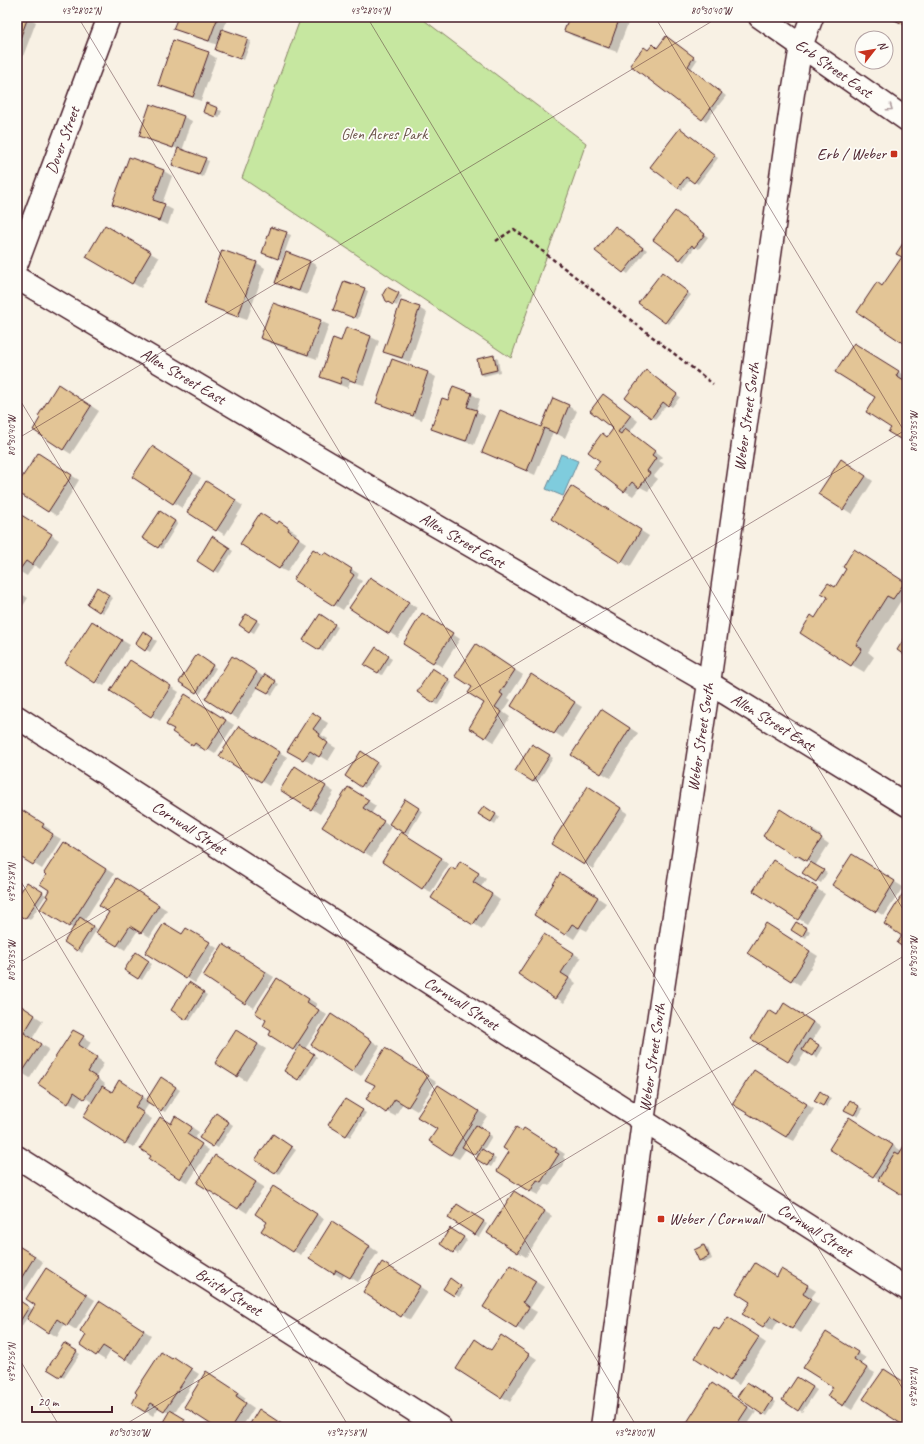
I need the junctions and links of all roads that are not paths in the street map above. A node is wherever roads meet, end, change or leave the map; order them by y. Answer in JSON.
{"nodes":[{"id":1,"x":109,"y":17,"type":"edge"},
{"id":2,"x":760,"y":17,"type":"edge"},
{"id":3,"x":812,"y":17,"type":"edge"},
{"id":4,"x":801,"y":46,"type":"junction"},
{"id":5,"x":907,"y":120,"type":"edge"},
{"id":6,"x":17,"y":263,"type":"edge"},
{"id":7,"x":17,"y":278,"type":"edge"},
{"id":8,"x":708,"y":683,"type":"junction"},
{"id":9,"x":17,"y":717,"type":"edge"},
{"id":10,"x":907,"y":805,"type":"edge"},
{"id":11,"x":643,"y":1121,"type":"junction"},
{"id":12,"x":17,"y":1157,"type":"edge"},
{"id":13,"x":907,"y":1289,"type":"edge"},
{"id":14,"x":440,"y":1427,"type":"edge"},
{"id":15,"x":602,"y":1427,"type":"edge"}],
"edges":[{"from":1,"to":6,"type":"street","name":"Dover Street"},
{"from":2,"to":4,"type":"street","name":"Erb Street East"},
{"from":3,"to":4,"type":"street","name":"Weber Street South"},
{"from":4,"to":5,"type":"street","name":"Erb Street East","one_way":true},
{"from":4,"to":8,"type":"street","name":"Weber Street South"},
{"from":7,"to":8,"type":"street","name":"Allen Street East"},
{"from":8,"to":10,"type":"street","name":"Allen Street East"},
{"from":8,"to":11,"type":"street","name":"Weber Street South"},
{"from":9,"to":11,"type":"street","name":"Cornwall Street"},
{"from":11,"to":13,"type":"street","name":"Cornwall Street"},
{"from":11,"to":15,"type":"street","name":"Weber Street South"},
{"from":12,"to":14,"type":"street","name":"Bristol Street"}]}
